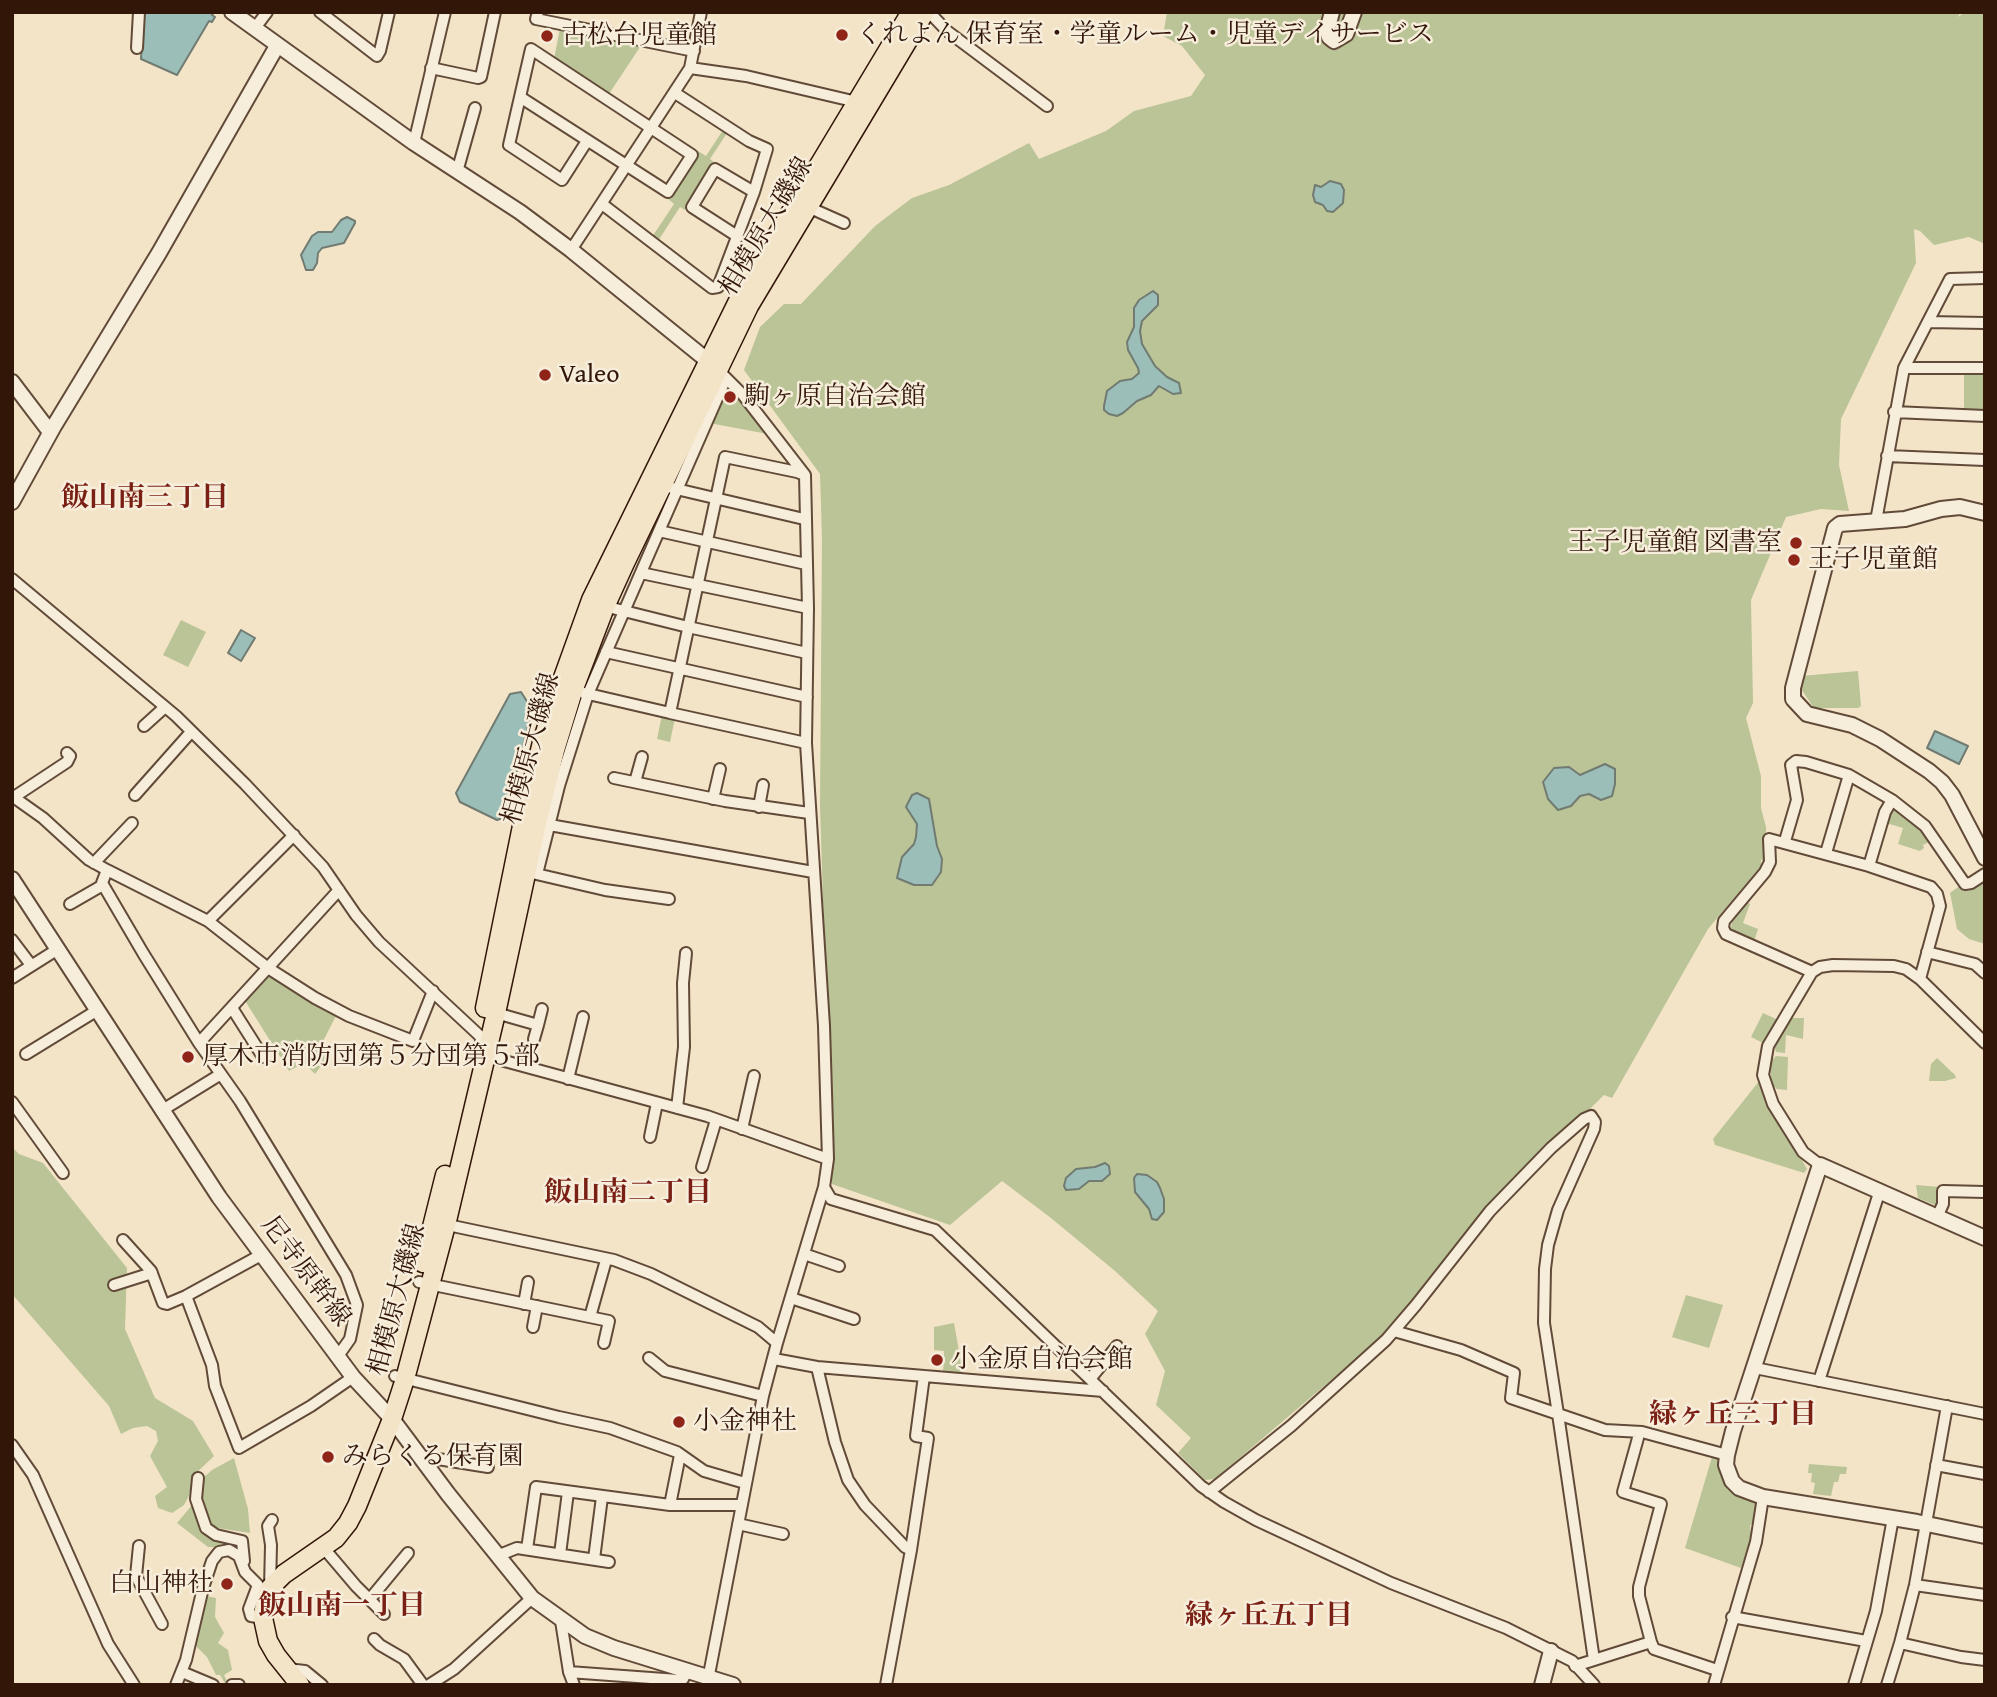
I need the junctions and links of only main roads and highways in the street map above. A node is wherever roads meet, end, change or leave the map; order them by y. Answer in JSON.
{"nodes":[{"id":1,"x":911,"y":12,"type":"edge"},
{"id":2,"x":927,"y":12,"type":"edge"},
{"id":3,"x":717,"y":370,"type":"junction"},
{"id":4,"x":573,"y":690,"type":"junction"},
{"id":5,"x":526,"y":872,"type":"junction"},
{"id":6,"x":440,"y":1223,"type":"junction"},
{"id":7,"x":300,"y":1685,"type":"edge"}],
"edges":[{"from":1,"to":3,"type":"main road","name":"相模原大磯線"},
{"from":2,"to":3,"type":"main road","name":"相模原大磯線"},
{"from":3,"to":4,"type":"main road","name":"相模原大磯線"},
{"from":4,"to":5,"type":"main road","name":"相模原大磯線"},
{"from":4,"to":5,"type":"main road","name":"相模原大磯線"},
{"from":5,"to":6,"type":"main road","name":"相模原大磯線"},
{"from":5,"to":6,"type":"main road","name":"相模原大磯線"},
{"from":6,"to":7,"type":"main road","name":"相模原大磯線"}]}
